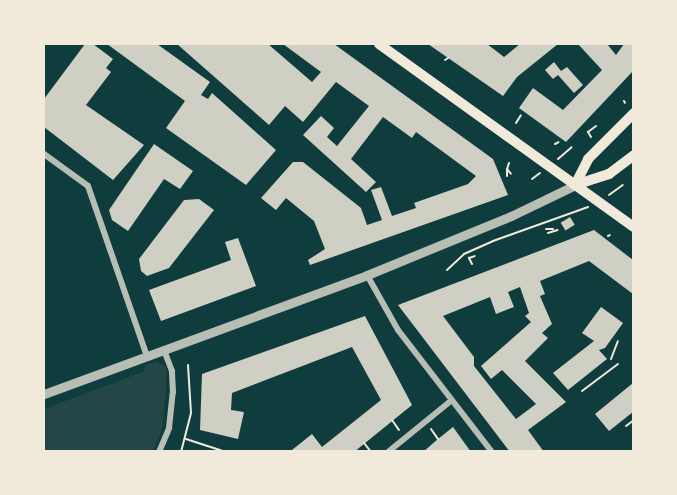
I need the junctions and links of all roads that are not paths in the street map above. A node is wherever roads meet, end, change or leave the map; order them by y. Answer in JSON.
{"nodes":[{"id":1,"x":379,"y":44,"type":"edge"},
{"id":2,"x":633,"y":112,"type":"edge"},
{"id":3,"x":44,"y":154,"type":"edge"},
{"id":4,"x":633,"y":155,"type":"edge"},
{"id":5,"x":575,"y":185,"type":"junction"},
{"id":6,"x":633,"y":227,"type":"edge"},
{"id":7,"x":367,"y":275,"type":"junction"},
{"id":8,"x":164,"y":350,"type":"junction"},
{"id":9,"x":147,"y":356,"type":"junction"},
{"id":10,"x":44,"y":394,"type":"edge"},
{"id":11,"x":452,"y":400,"type":"junction"},
{"id":12,"x":159,"y":452,"type":"edge"},
{"id":13,"x":388,"y":452,"type":"edge"},
{"id":14,"x":492,"y":452,"type":"edge"}],
"edges":[{"from":1,"to":5,"type":"main road"},
{"from":2,"to":5,"type":"main road"},
{"from":3,"to":9,"type":"street"},
{"from":4,"to":5,"type":"main road"},
{"from":5,"to":6,"type":"main road"},
{"from":5,"to":7,"type":"street"},
{"from":7,"to":8,"type":"street"},
{"from":7,"to":11,"type":"street"},
{"from":8,"to":9,"type":"street"},
{"from":8,"to":12,"type":"street"},
{"from":9,"to":10,"type":"street"},
{"from":11,"to":13,"type":"street"},
{"from":11,"to":14,"type":"street"}]}
